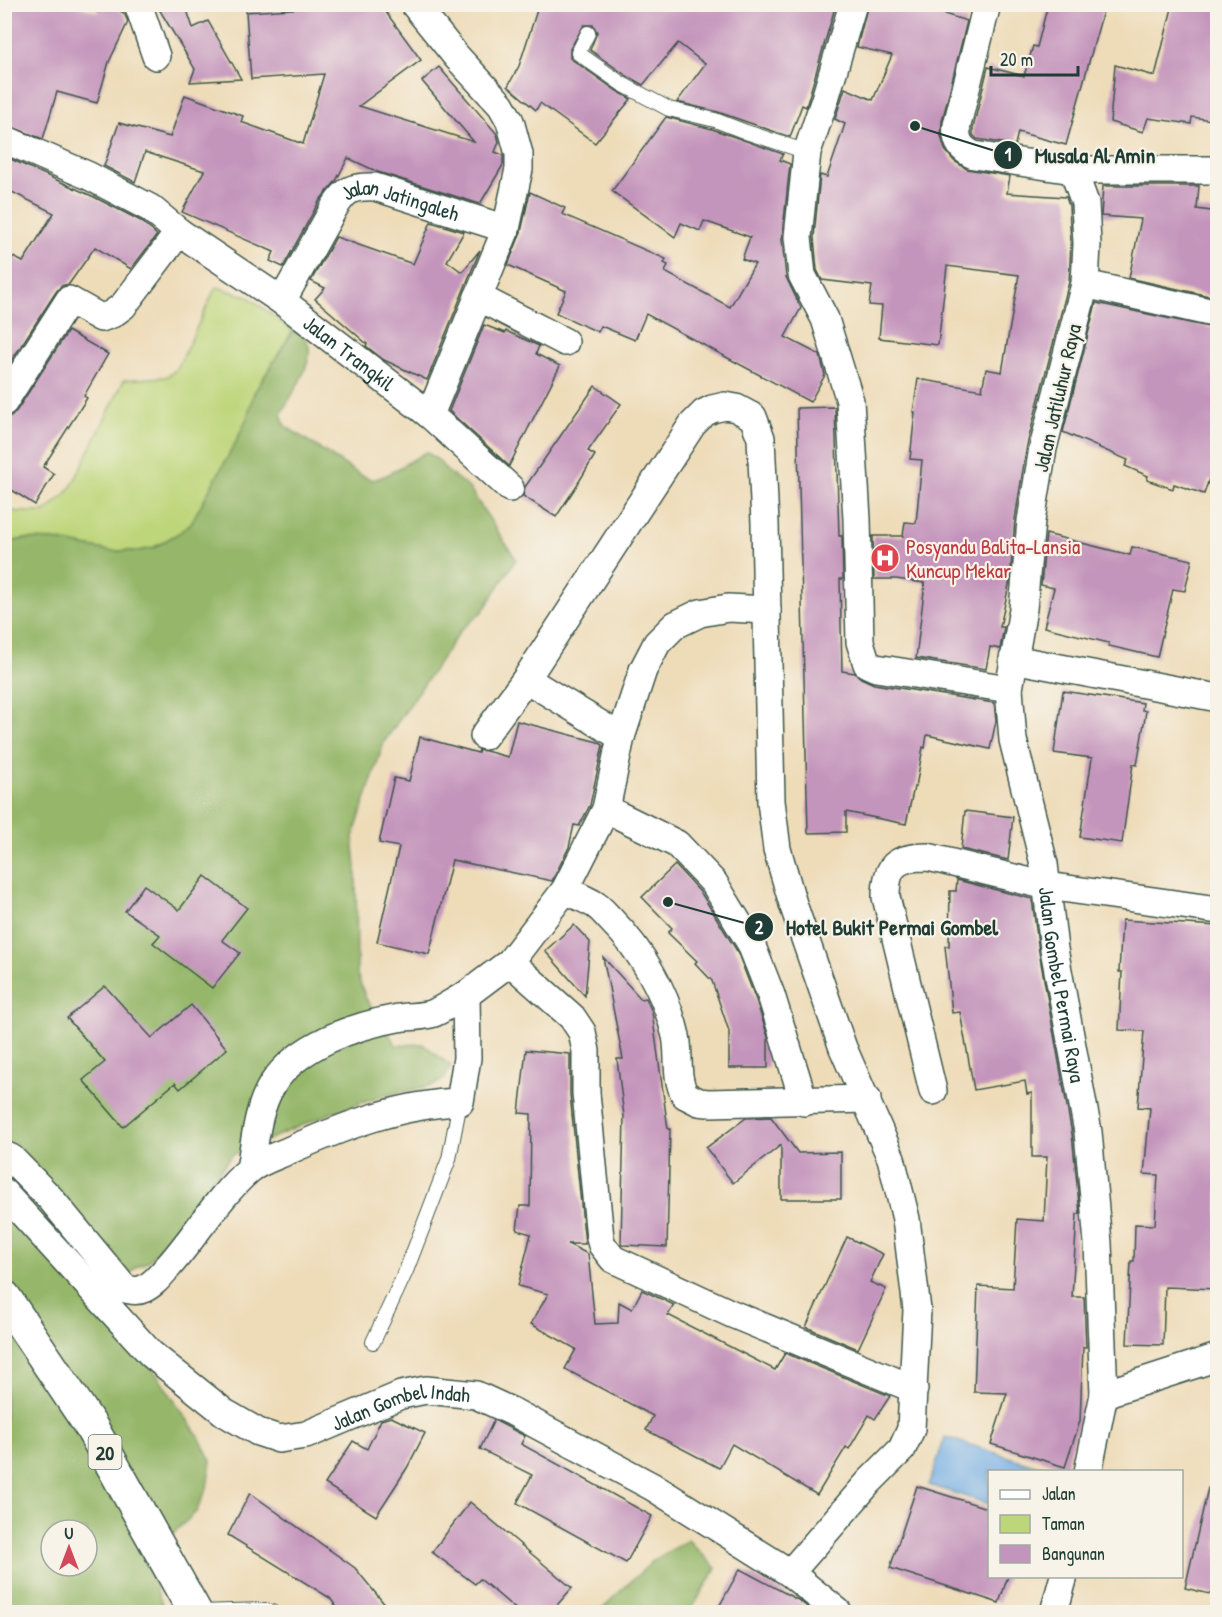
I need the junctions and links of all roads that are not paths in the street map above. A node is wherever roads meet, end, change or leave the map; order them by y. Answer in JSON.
{"nodes":[{"id":1,"x":138,"y":4,"type":"edge"},
{"id":2,"x":414,"y":4,"type":"edge"},
{"id":3,"x":853,"y":4,"type":"edge"},
{"id":4,"x":987,"y":4,"type":"edge"},
{"id":5,"x":588,"y":33,"type":"dead end"},
{"id":6,"x":156,"y":56,"type":"dead end"},
{"id":7,"x":4,"y":139,"type":"edge"},
{"id":8,"x":807,"y":152,"type":"junction"},
{"id":9,"x":1073,"y":170,"type":"junction"},
{"id":10,"x":1218,"y":170,"type":"edge"},
{"id":11,"x":506,"y":229,"type":"junction"},
{"id":12,"x":179,"y":232,"type":"junction"},
{"id":13,"x":1085,"y":284,"type":"junction"},
{"id":14,"x":478,"y":297,"type":"junction"},
{"id":15,"x":282,"y":301,"type":"junction"},
{"id":16,"x":1218,"y":314,"type":"edge"},
{"id":17,"x":565,"y":342,"type":"dead end"},
{"id":18,"x":4,"y":402,"type":"edge"},
{"id":19,"x":430,"y":415,"type":"junction"},
{"id":20,"x":510,"y":488,"type":"dead end"},
{"id":21,"x":766,"y":610,"type":"junction"},
{"id":22,"x":1013,"y":659,"type":"junction"},
{"id":23,"x":526,"y":679,"type":"junction"},
{"id":24,"x":1009,"y":689,"type":"junction"},
{"id":25,"x":1218,"y":698,"type":"edge"},
{"id":26,"x":484,"y":736,"type":"dead end"},
{"id":27,"x":621,"y":737,"type":"junction"},
{"id":28,"x":606,"y":808,"type":"junction"},
{"id":29,"x":1047,"y":886,"type":"junction"},
{"id":30,"x":565,"y":890,"type":"junction"},
{"id":31,"x":1218,"y":910,"type":"edge"},
{"id":32,"x":510,"y":962,"type":"junction"},
{"id":33,"x":466,"y":995,"type":"junction"},
{"id":34,"x":933,"y":1091,"type":"dead end"},
{"id":35,"x":867,"y":1099,"type":"junction"},
{"id":36,"x":460,"y":1102,"type":"junction"},
{"id":37,"x":804,"y":1102,"type":"junction"},
{"id":38,"x":4,"y":1155,"type":"edge"},
{"id":39,"x":250,"y":1169,"type":"junction"},
{"id":40,"x":4,"y":1193,"type":"edge"},
{"id":41,"x":4,"y":1297,"type":"edge"},
{"id":42,"x":373,"y":1342,"type":"dead end"},
{"id":43,"x":1218,"y":1357,"type":"edge"},
{"id":44,"x":914,"y":1389,"type":"junction"},
{"id":45,"x":1104,"y":1394,"type":"junction"},
{"id":46,"x":1088,"y":1470,"type":"edge"},
{"id":47,"x":790,"y":1573,"type":"junction"},
{"id":48,"x":1063,"y":1578,"type":"edge"},
{"id":49,"x":195,"y":1612,"type":"edge"},
{"id":50,"x":200,"y":1612,"type":"edge"},
{"id":51,"x":272,"y":1612,"type":"edge"},
{"id":52,"x":838,"y":1612,"type":"edge"},
{"id":53,"x":1054,"y":1612,"type":"edge"}],
"edges":[{"from":1,"to":6,"type":"street"},
{"from":2,"to":11,"type":"street"},
{"from":3,"to":8,"type":"street"},
{"from":4,"to":9,"type":"street"},
{"from":5,"to":8,"type":"lane"},
{"from":7,"to":12,"type":"street","name":"Jalan Trangkil"},
{"from":8,"to":24,"type":"street"},
{"from":9,"to":10,"type":"street"},
{"from":9,"to":13,"type":"street","name":"Jalan Jatiluhur Raya"},
{"from":11,"to":14,"type":"street"},
{"from":11,"to":15,"type":"street","name":"Jalan Jatingaleh"},
{"from":12,"to":15,"type":"street","name":"Jalan Trangkil"},
{"from":12,"to":18,"type":"street"},
{"from":13,"to":16,"type":"street"},
{"from":13,"to":22,"type":"street","name":"Jalan Jatiluhur Raya"},
{"from":14,"to":17,"type":"street"},
{"from":14,"to":19,"type":"street"},
{"from":15,"to":19,"type":"street","name":"Jalan Trangkil"},
{"from":19,"to":20,"type":"street","name":"Jalan Trangkil"},
{"from":21,"to":23,"type":"street"},
{"from":21,"to":27,"type":"street"},
{"from":21,"to":35,"type":"street"},
{"from":22,"to":24,"type":"street","name":"Jalan Jatiluhur Raya"},
{"from":22,"to":25,"type":"street"},
{"from":23,"to":26,"type":"street"},
{"from":23,"to":27,"type":"street"},
{"from":24,"to":29,"type":"street","name":"Jalan Jatiluhur Raya"},
{"from":27,"to":28,"type":"street"},
{"from":28,"to":30,"type":"street"},
{"from":28,"to":37,"type":"street"},
{"from":29,"to":31,"type":"street"},
{"from":29,"to":34,"type":"street","name":"Jalan Gombel Permai Raya"},
{"from":29,"to":45,"type":"street","name":"Jalan Gombel Permai Raya"},
{"from":30,"to":32,"type":"street"},
{"from":30,"to":37,"type":"street"},
{"from":32,"to":33,"type":"street"},
{"from":32,"to":44,"type":"street"},
{"from":33,"to":36,"type":"street"},
{"from":33,"to":39,"type":"street"},
{"from":35,"to":37,"type":"street"},
{"from":35,"to":44,"type":"street"},
{"from":36,"to":39,"type":"street"},
{"from":36,"to":42,"type":"lane"},
{"from":38,"to":39,"type":"street"},
{"from":40,"to":47,"type":"street","name":"Jalan Gombel Indah"},
{"from":41,"to":49,"type":"highway","number":"20"},
{"from":43,"to":45,"type":"street"},
{"from":44,"to":47,"type":"street"},
{"from":45,"to":46,"type":"street","name":"Jalan Gombel Permai Raya"},
{"from":47,"to":52,"type":"street","name":"Jalan Gombel Indah"},
{"from":48,"to":53,"type":"street"},
{"from":50,"to":51,"type":"lane"}]}
